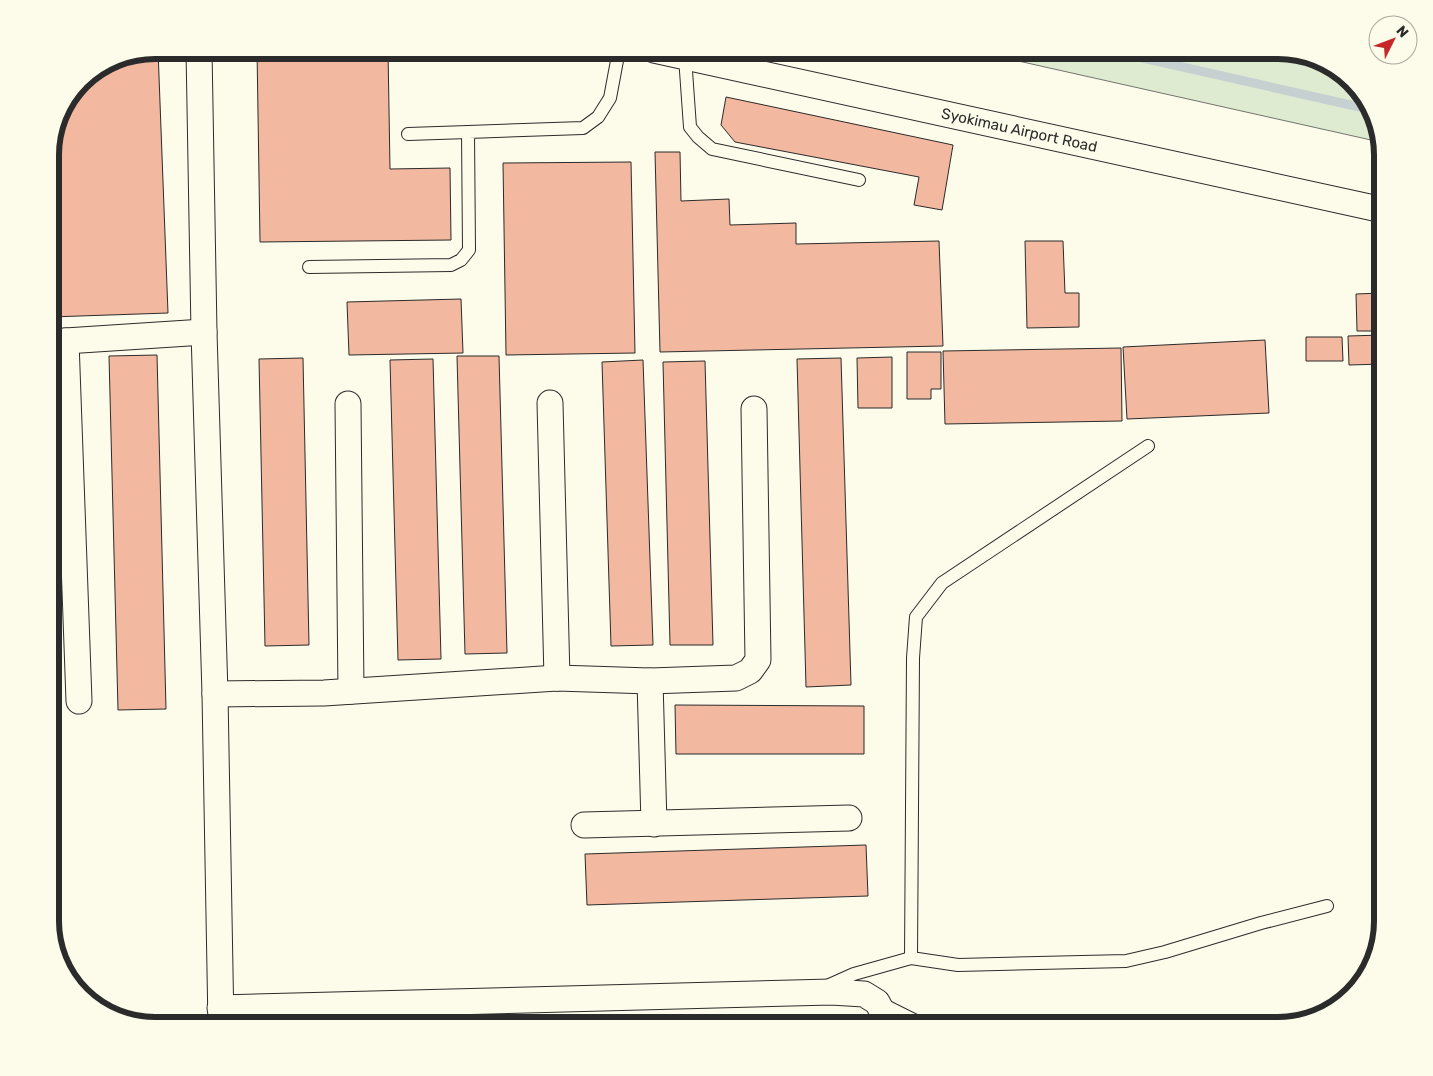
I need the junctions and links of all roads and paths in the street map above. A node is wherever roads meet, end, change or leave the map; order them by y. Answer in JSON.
{"nodes":[{"id":1,"x":200,"y":59,"type":"edge"},
{"id":2,"x":617,"y":59,"type":"edge"},
{"id":3,"x":685,"y":59,"type":"edge"},
{"id":4,"x":694,"y":59,"type":"edge"},
{"id":5,"x":468,"y":132,"type":"junction"},
{"id":6,"x":408,"y":134,"type":"dead end"},
{"id":7,"x":859,"y":180,"type":"dead end"},
{"id":8,"x":1374,"y":208,"type":"edge"},
{"id":9,"x":309,"y":267,"type":"dead end"},
{"id":10,"x":204,"y":332,"type":"junction"},
{"id":11,"x":59,"y":342,"type":"edge"},
{"id":12,"x":59,"y":359,"type":"edge"},
{"id":13,"x":550,"y":403,"type":"dead end"},
{"id":14,"x":348,"y":404,"type":"dead end"},
{"id":15,"x":754,"y":409,"type":"dead end"},
{"id":16,"x":1148,"y":446,"type":"dead end"},
{"id":17,"x":557,"y":678,"type":"junction"},
{"id":18,"x":650,"y":680,"type":"junction"},
{"id":19,"x":351,"y":691,"type":"junction"},
{"id":20,"x":215,"y":694,"type":"junction"},
{"id":21,"x":79,"y":701,"type":"dead end"},
{"id":22,"x":848,"y":818,"type":"dead end"},
{"id":23,"x":654,"y":824,"type":"junction"},
{"id":24,"x":584,"y":825,"type":"dead end"},
{"id":25,"x":1326,"y":906,"type":"dead end"},
{"id":26,"x":911,"y":958,"type":"junction"},
{"id":27,"x":812,"y":993,"type":"junction"},
{"id":28,"x":878,"y":1002,"type":"junction"},
{"id":29,"x":220,"y":1017,"type":"edge"},
{"id":30,"x":886,"y":1017,"type":"edge"},
{"id":31,"x":908,"y":1017,"type":"edge"}],
"edges":[{"from":1,"to":10,"type":"street"},
{"from":2,"to":5,"type":"lane"},
{"from":3,"to":7,"type":"lane"},
{"from":4,"to":8,"type":"street","name":"Syokimau Airport Road"},
{"from":5,"to":6,"type":"lane"},
{"from":5,"to":9,"type":"lane"},
{"from":10,"to":11,"type":"street"},
{"from":10,"to":20,"type":"street"},
{"from":12,"to":21,"type":"street"},
{"from":13,"to":17,"type":"street"},
{"from":14,"to":19,"type":"street"},
{"from":15,"to":18,"type":"street"},
{"from":16,"to":26,"type":"lane"},
{"from":17,"to":18,"type":"street"},
{"from":17,"to":19,"type":"street"},
{"from":18,"to":23,"type":"street"},
{"from":19,"to":20,"type":"street"},
{"from":20,"to":29,"type":"street"},
{"from":22,"to":23,"type":"street"},
{"from":23,"to":24,"type":"street"},
{"from":25,"to":26,"type":"lane"},
{"from":26,"to":27,"type":"lane"},
{"from":27,"to":28,"type":"street"},
{"from":27,"to":29,"type":"street"},
{"from":28,"to":30,"type":"street"},
{"from":28,"to":31,"type":"lane"}]}
